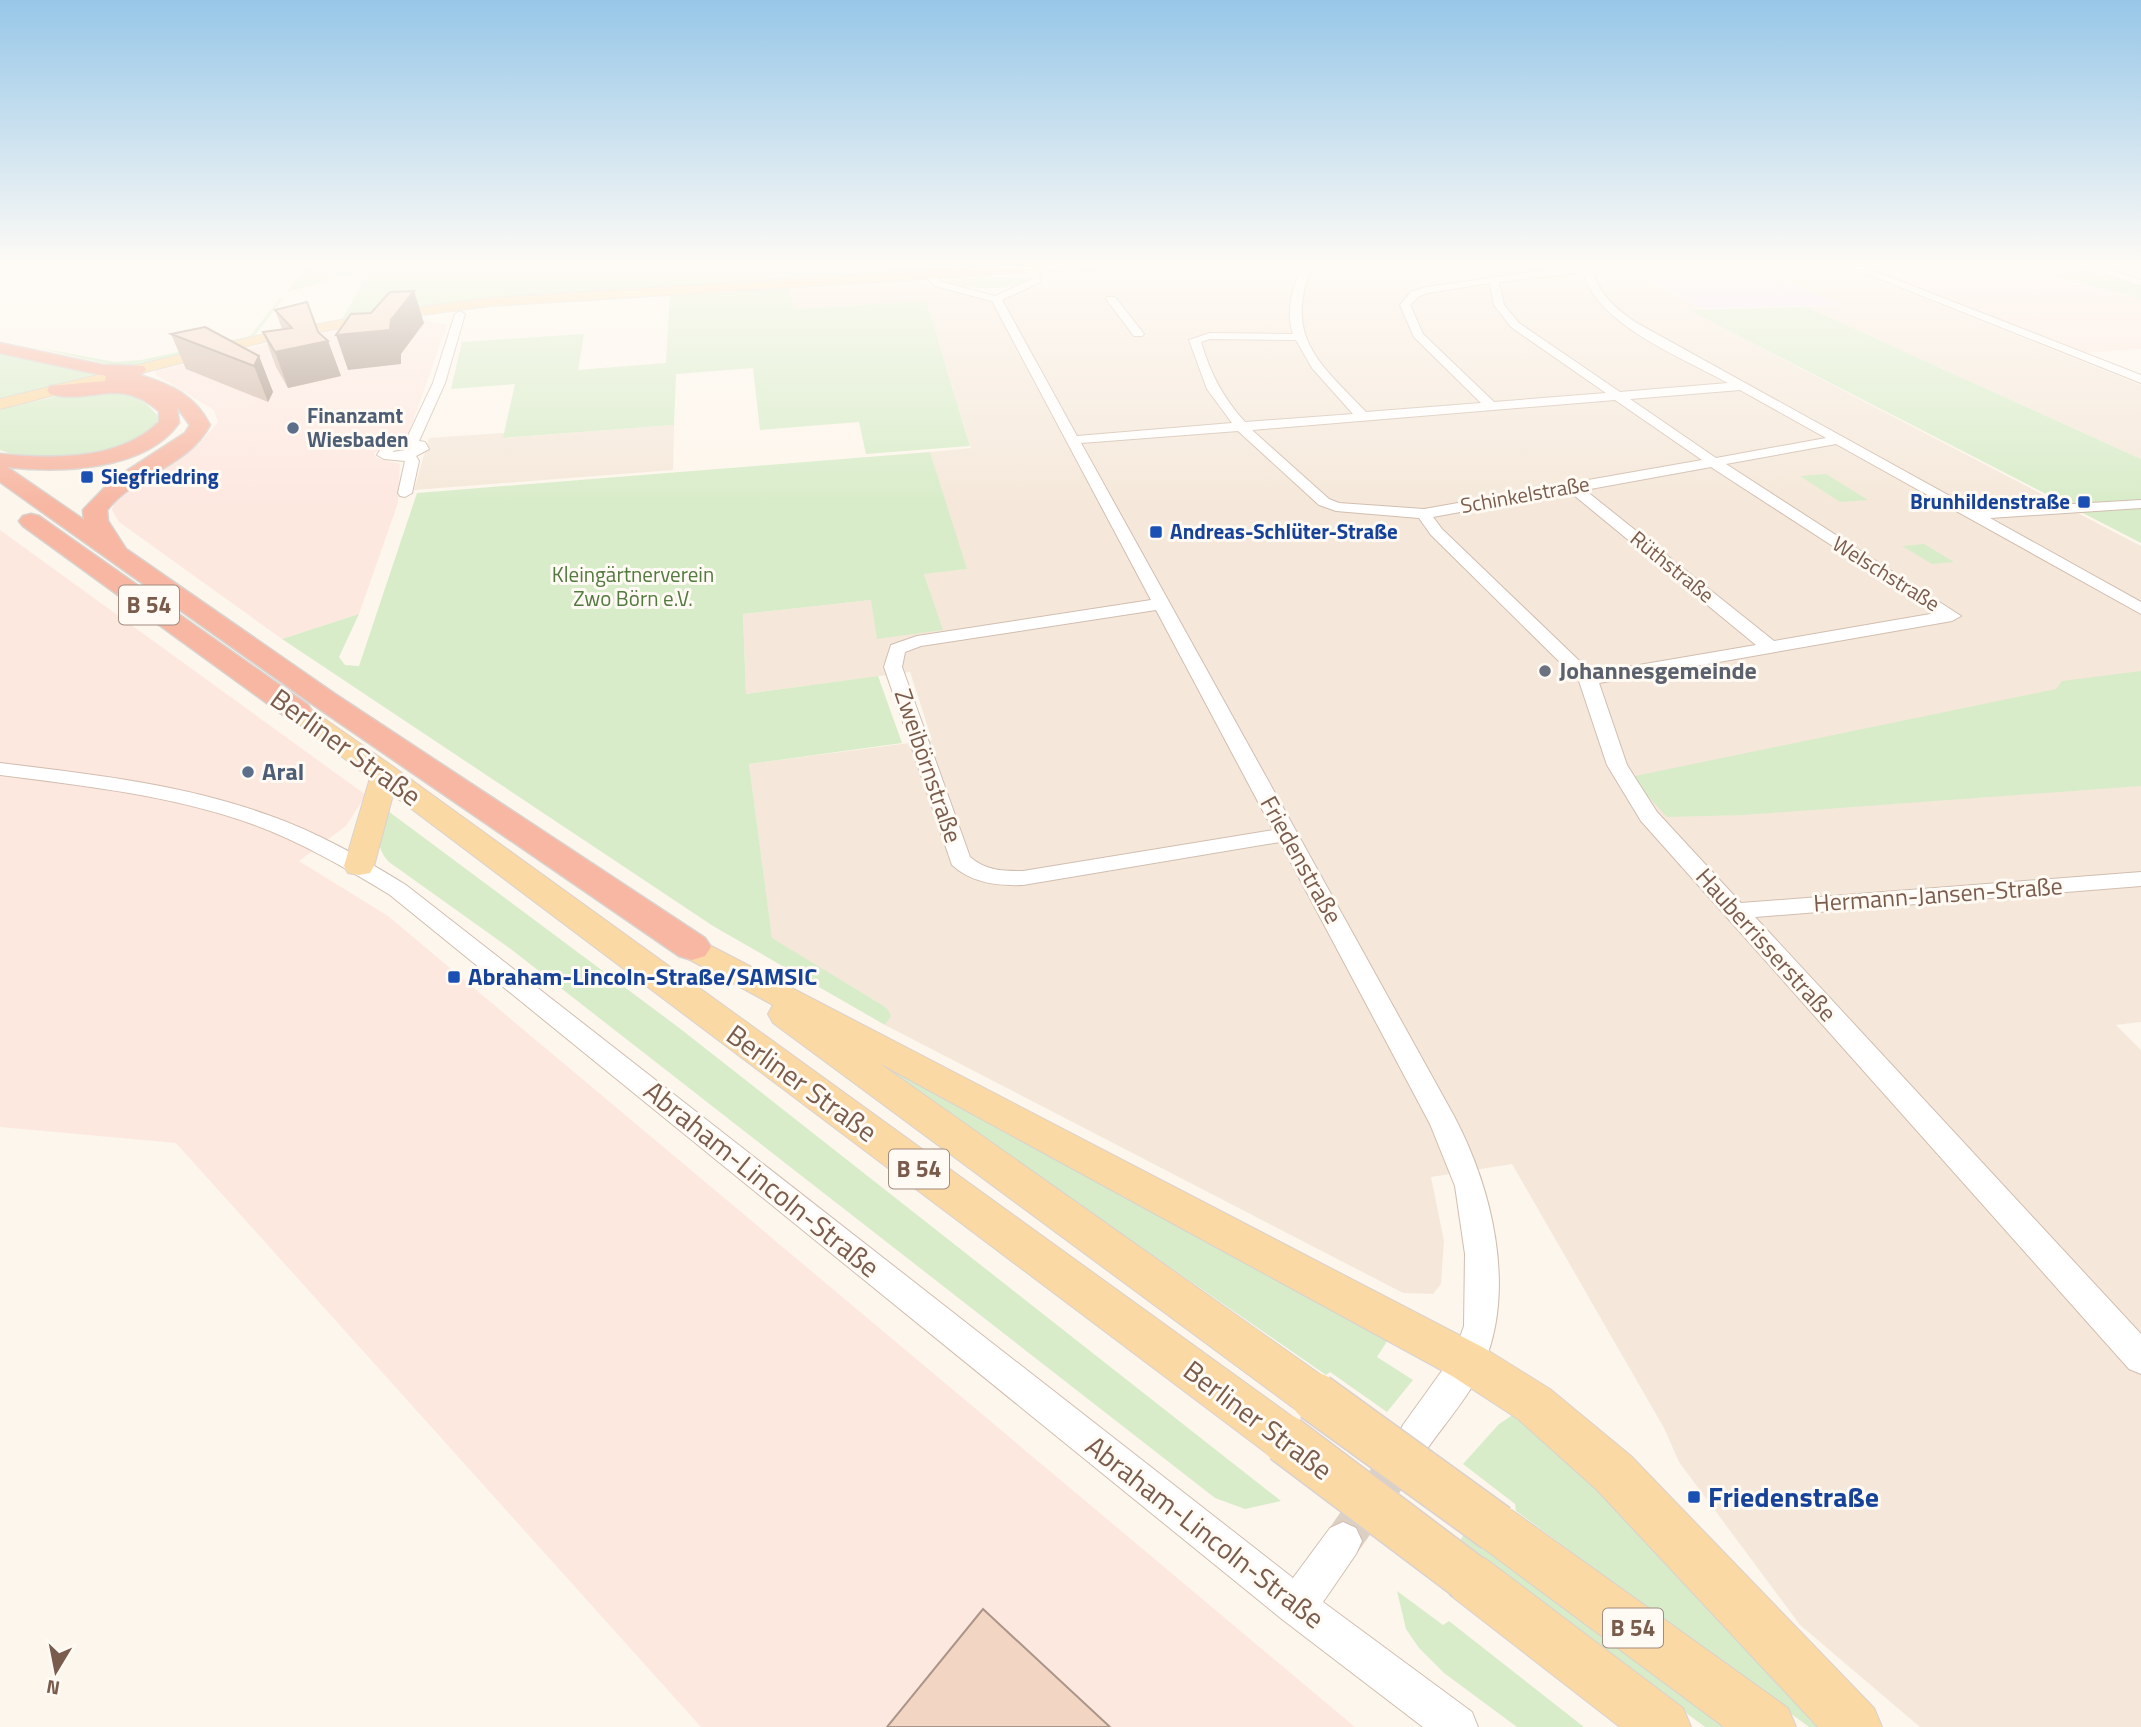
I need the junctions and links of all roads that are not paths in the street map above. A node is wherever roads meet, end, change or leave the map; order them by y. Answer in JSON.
{"nodes":[{"id":1,"x":238,"y":345,"type":"edge"},
{"id":2,"x":451,"y":345,"type":"edge"},
{"id":3,"x":1021,"y":345,"type":"edge"},
{"id":4,"x":1198,"y":345,"type":"edge"},
{"id":5,"x":1303,"y":345,"type":"edge"},
{"id":6,"x":1427,"y":345,"type":"edge"},
{"id":7,"x":1546,"y":345,"type":"edge"},
{"id":8,"x":1670,"y":345,"type":"edge"},
{"id":9,"x":2053,"y":345,"type":"edge"},
{"id":10,"x":0,"y":348,"type":"edge"},
{"id":11,"x":130,"y":376,"type":"junction"},
{"id":12,"x":2141,"y":379,"type":"edge"},
{"id":13,"x":1742,"y":386,"type":"junction"},
{"id":14,"x":57,"y":390,"type":"joint"},
{"id":15,"x":1618,"y":396,"type":"junction"},
{"id":16,"x":0,"y":404,"type":"edge"},
{"id":17,"x":1491,"y":406,"type":"junction"},
{"id":18,"x":1362,"y":416,"type":"junction"},
{"id":19,"x":1240,"y":426,"type":"junction"},
{"id":20,"x":1073,"y":440,"type":"junction"},
{"id":21,"x":1838,"y":440,"type":"junction"},
{"id":22,"x":410,"y":450,"type":"joint"},
{"id":23,"x":0,"y":460,"type":"edge"},
{"id":24,"x":1713,"y":461,"type":"junction"},
{"id":25,"x":0,"y":472,"type":"edge"},
{"id":26,"x":1573,"y":486,"type":"junction"},
{"id":27,"x":405,"y":493,"type":"dead end"},
{"id":28,"x":0,"y":499,"type":"edge"},
{"id":29,"x":2141,"y":503,"type":"edge"},
{"id":30,"x":1424,"y":514,"type":"junction"},
{"id":31,"x":1972,"y":515,"type":"junction"},
{"id":32,"x":117,"y":551,"type":"junction"},
{"id":33,"x":1162,"y":604,"type":"junction"},
{"id":34,"x":2141,"y":609,"type":"edge"},
{"id":35,"x":1770,"y":647,"type":"junction"},
{"id":36,"x":1588,"y":679,"type":"junction"},
{"id":37,"x":298,"y":711,"type":"joint"},
{"id":38,"x":0,"y":769,"type":"edge"},
{"id":39,"x":385,"y":774,"type":"junction"},
{"id":40,"x":1287,"y":834,"type":"junction"},
{"id":41,"x":359,"y":866,"type":"junction"},
{"id":42,"x":2141,"y":879,"type":"edge"},
{"id":43,"x":1735,"y":911,"type":"junction"},
{"id":44,"x":692,"y":947,"type":"junction"},
{"id":45,"x":2141,"y":1358,"type":"edge"},
{"id":46,"x":1468,"y":1362,"type":"junction"},
{"id":47,"x":1415,"y":1437,"type":"tunnel mouth"},
{"id":48,"x":1343,"y":1541,"type":"tunnel mouth"},
{"id":49,"x":1297,"y":1606,"type":"junction"},
{"id":50,"x":1457,"y":1727,"type":"edge"},
{"id":51,"x":1664,"y":1727,"type":"edge"},
{"id":52,"x":1769,"y":1727,"type":"edge"},
{"id":53,"x":1855,"y":1727,"type":"edge"}],
"edges":[{"from":1,"to":11,"type":"main road"},
{"from":2,"to":22,"type":"street"},
{"from":3,"to":20,"type":"street","name":"Friedenstraße"},
{"from":4,"to":19,"type":"street","name":"Schinkelstraße"},
{"from":5,"to":18,"type":"street"},
{"from":6,"to":17,"type":"street"},
{"from":7,"to":15,"type":"street","name":"Welschstraße"},
{"from":8,"to":13,"type":"street"},
{"from":9,"to":12,"type":"street"},
{"from":10,"to":11,"type":"highway"},
{"from":11,"to":14,"type":"highway"},
{"from":11,"to":23,"type":"highway"},
{"from":11,"to":32,"type":"highway"},
{"from":13,"to":15,"type":"street"},
{"from":13,"to":21,"type":"street"},
{"from":14,"to":16,"type":"main road"},
{"from":15,"to":17,"type":"street"},
{"from":15,"to":24,"type":"street","name":"Welschstraße"},
{"from":17,"to":18,"type":"street"},
{"from":18,"to":19,"type":"street"},
{"from":19,"to":20,"type":"street"},
{"from":19,"to":30,"type":"street","name":"Schinkelstraße"},
{"from":20,"to":33,"type":"street","name":"Friedenstraße"},
{"from":21,"to":24,"type":"street","name":"Schinkelstraße"},
{"from":21,"to":31,"type":"street"},
{"from":22,"to":27,"type":"street"},
{"from":24,"to":26,"type":"street","name":"Schinkelstraße"},
{"from":24,"to":35,"type":"street","name":"Welschstraße"},
{"from":25,"to":32,"type":"highway","number":"B 54"},
{"from":26,"to":30,"type":"street","name":"Schinkelstraße"},
{"from":26,"to":35,"type":"street","name":"Rüthstraße"},
{"from":28,"to":37,"type":"highway","name":"Berliner Straße","number":"B 54"},
{"from":29,"to":31,"type":"street"},
{"from":30,"to":36,"type":"street","name":"Hauberrisserstraße"},
{"from":31,"to":34,"type":"street"},
{"from":32,"to":44,"type":"highway","name":"Berliner Straße","number":"B 54"},
{"from":33,"to":40,"type":"street","name":"Friedenstraße"},
{"from":33,"to":40,"type":"street","name":"Zweibörnstraße"},
{"from":35,"to":36,"type":"street","name":"Welschstraße"},
{"from":36,"to":43,"type":"street","name":"Hauberrisserstraße"},
{"from":37,"to":39,"type":"main road","name":"Berliner Straße","number":"B 54"},
{"from":38,"to":41,"type":"street","name":"Abraham-Lincoln-Straße"},
{"from":39,"to":41,"type":"main road"},
{"from":39,"to":51,"type":"main road","name":"Berliner Straße","number":"B 54","bridge":true},
{"from":40,"to":46,"type":"street","name":"Friedenstraße"},
{"from":41,"to":49,"type":"street","name":"Abraham-Lincoln-Straße"},
{"from":42,"to":43,"type":"street","name":"Hermann-Jansen-Straße"},
{"from":43,"to":45,"type":"street","name":"Hauberrisserstraße"},
{"from":44,"to":46,"type":"main road"},
{"from":44,"to":52,"type":"main road","name":"Berliner Straße","number":"B 54","bridge":true},
{"from":46,"to":47,"type":"street","name":"Friedenstraße"},
{"from":46,"to":53,"type":"main road"},
{"from":48,"to":49,"type":"street"},
{"from":49,"to":50,"type":"street","name":"Abraham-Lincoln-Straße"}]}
